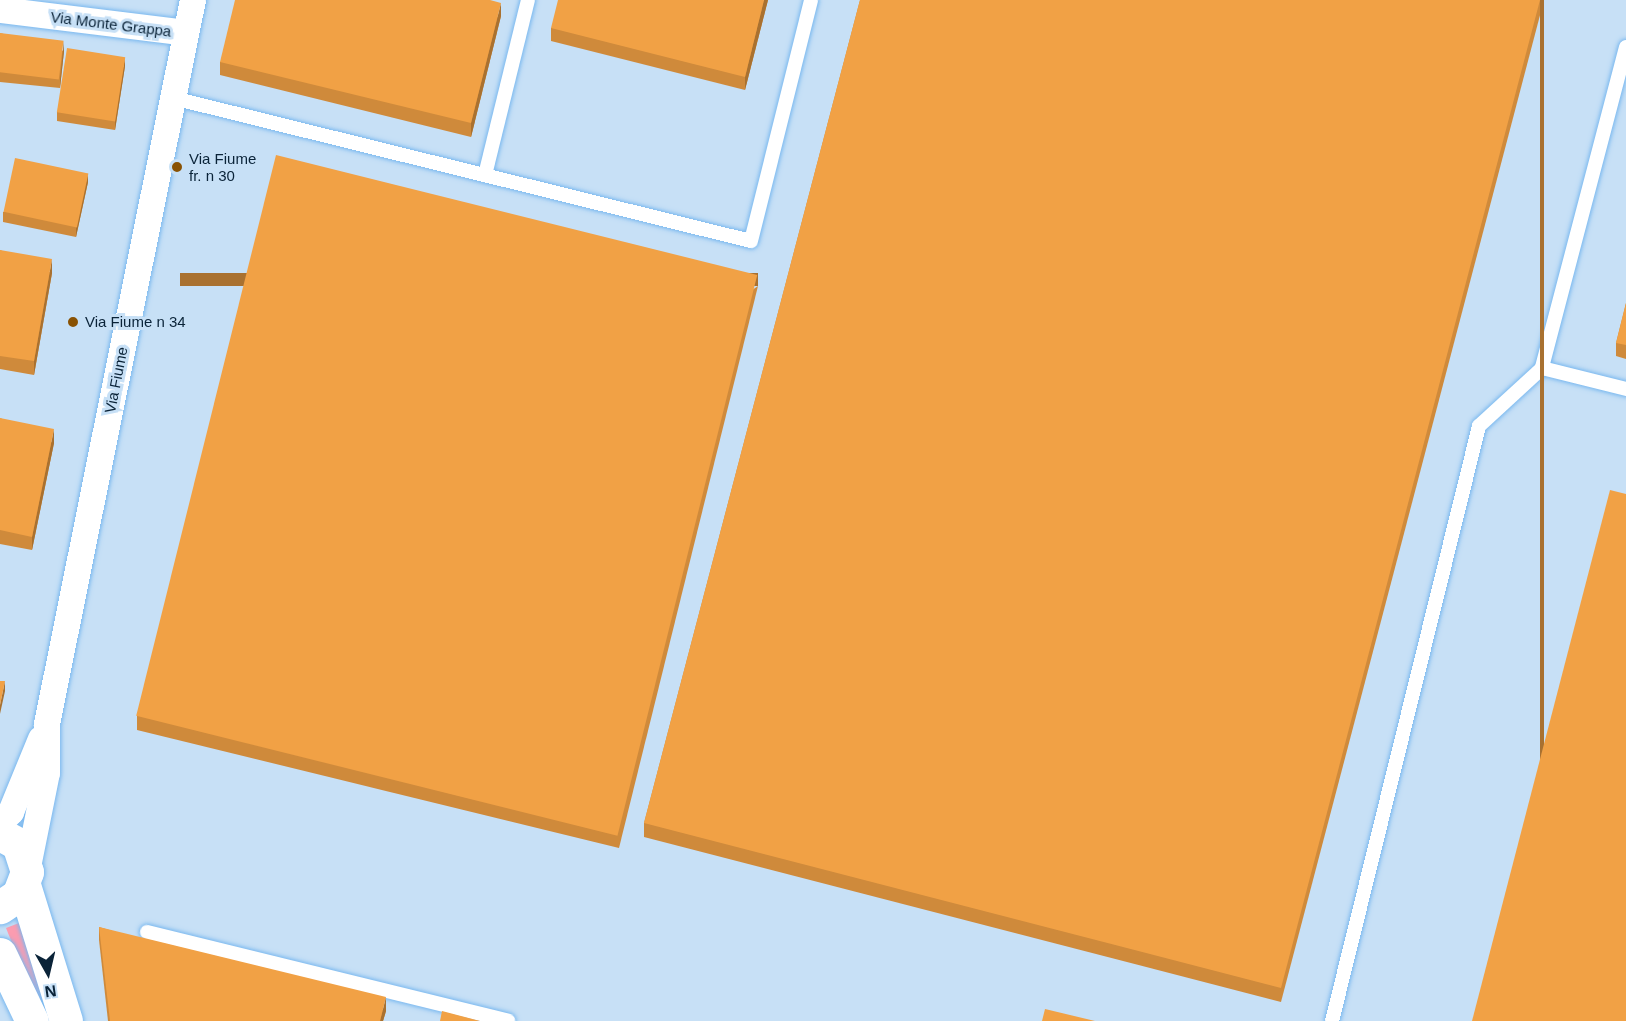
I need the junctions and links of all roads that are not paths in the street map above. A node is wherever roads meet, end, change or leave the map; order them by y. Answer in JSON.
{"nodes":[{"id":1,"x":193,"y":0,"type":"edge"},
{"id":2,"x":528,"y":0,"type":"edge"},
{"id":3,"x":810,"y":0,"type":"edge"},
{"id":4,"x":0,"y":10,"type":"edge"},
{"id":5,"x":186,"y":33,"type":"junction"},
{"id":6,"x":1626,"y":47,"type":"edge"},
{"id":7,"x":173,"y":98,"type":"junction"},
{"id":8,"x":485,"y":176,"type":"junction"},
{"id":9,"x":1542,"y":368,"type":"junction"},
{"id":10,"x":1626,"y":389,"type":"edge"},
{"id":11,"x":47,"y":724,"type":"junction"},
{"id":12,"x":0,"y":823,"type":"edge"},
{"id":13,"x":0,"y":834,"type":"edge"},
{"id":14,"x":26,"y":879,"type":"junction"},
{"id":15,"x":0,"y":907,"type":"edge"},
{"id":16,"x":147,"y":932,"type":"dead end"},
{"id":17,"x":0,"y":954,"type":"edge"},
{"id":18,"x":32,"y":1021,"type":"edge"},
{"id":19,"x":66,"y":1021,"type":"edge"},
{"id":20,"x":508,"y":1021,"type":"edge"},
{"id":21,"x":1332,"y":1021,"type":"edge"}],
"edges":[{"from":1,"to":5,"type":"street","name":"Via Fiume"},
{"from":2,"to":8,"type":"lane"},
{"from":3,"to":8,"type":"lane"},
{"from":4,"to":5,"type":"street","name":"Via Monte Grappa"},
{"from":5,"to":7,"type":"street","name":"Via Fiume"},
{"from":6,"to":9,"type":"lane"},
{"from":7,"to":8,"type":"lane"},
{"from":7,"to":11,"type":"street","name":"Via Fiume"},
{"from":9,"to":10,"type":"lane"},
{"from":9,"to":21,"type":"lane"},
{"from":11,"to":12,"type":"street","name":"Via Fiume"},
{"from":11,"to":14,"type":"street","name":"Via Fiume"},
{"from":13,"to":14,"type":"street"},
{"from":14,"to":15,"type":"street"},
{"from":14,"to":19,"type":"street"},
{"from":16,"to":20,"type":"lane"},
{"from":17,"to":18,"type":"street"}]}
